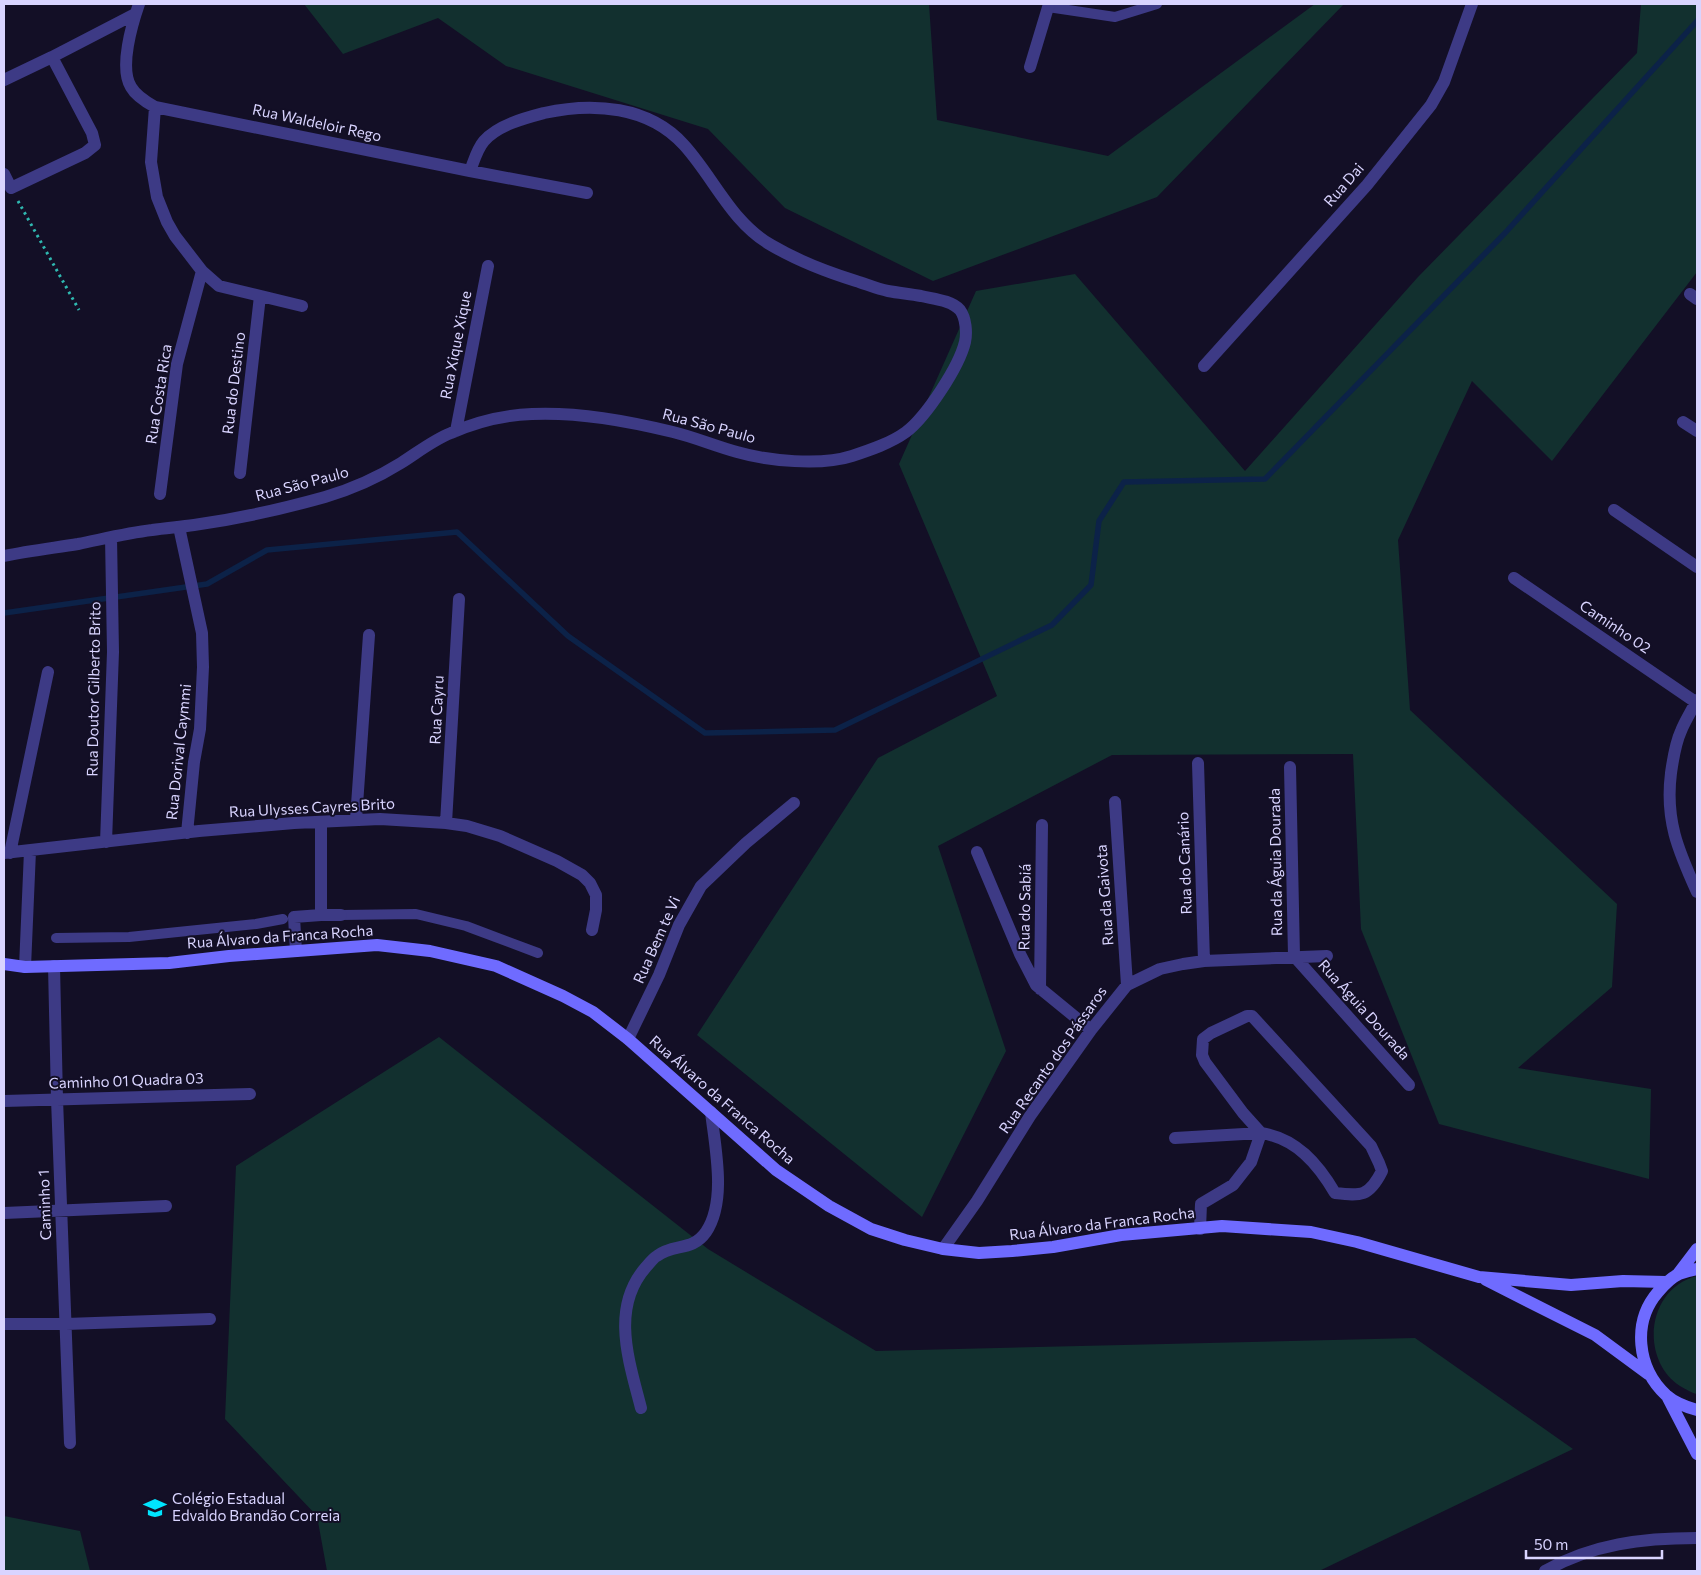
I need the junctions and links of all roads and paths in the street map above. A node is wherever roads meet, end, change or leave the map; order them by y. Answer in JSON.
{"nodes":[{"id":1,"x":1157,"y":4,"type":"edge"},
{"id":2,"x":1472,"y":4,"type":"edge"},
{"id":3,"x":1049,"y":5,"type":"edge"},
{"id":4,"x":137,"y":9,"type":"edge"},
{"id":5,"x":52,"y":57,"type":"junction"},
{"id":6,"x":1030,"y":67,"type":"dead end"},
{"id":7,"x":4,"y":80,"type":"edge"},
{"id":8,"x":155,"y":107,"type":"junction"},
{"id":9,"x":470,"y":171,"type":"junction"},
{"id":10,"x":4,"y":174,"type":"edge"},
{"id":11,"x":11,"y":188,"type":"junction"},
{"id":12,"x":587,"y":192,"type":"dead end"},
{"id":13,"x":488,"y":266,"type":"dead end"},
{"id":14,"x":202,"y":270,"type":"junction"},
{"id":15,"x":260,"y":296,"type":"junction"},
{"id":16,"x":302,"y":306,"type":"dead end"},
{"id":17,"x":79,"y":310,"type":"dead end"},
{"id":18,"x":1204,"y":366,"type":"dead end"},
{"id":19,"x":1683,"y":422,"type":"dead end"},
{"id":20,"x":456,"y":431,"type":"junction"},
{"id":21,"x":1697,"y":431,"type":"edge"},
{"id":22,"x":240,"y":473,"type":"dead end"},
{"id":23,"x":160,"y":494,"type":"dead end"},
{"id":24,"x":1614,"y":510,"type":"dead end"},
{"id":25,"x":179,"y":527,"type":"junction"},
{"id":26,"x":111,"y":537,"type":"junction"},
{"id":27,"x":4,"y":556,"type":"edge"},
{"id":28,"x":1697,"y":567,"type":"edge"},
{"id":29,"x":1514,"y":578,"type":"dead end"},
{"id":30,"x":459,"y":599,"type":"dead end"},
{"id":31,"x":369,"y":635,"type":"dead end"},
{"id":32,"x":48,"y":672,"type":"dead end"},
{"id":33,"x":1697,"y":702,"type":"edge"},
{"id":34,"x":1198,"y":762,"type":"dead end"},
{"id":35,"x":1290,"y":767,"type":"dead end"},
{"id":36,"x":1115,"y":802,"type":"dead end"},
{"id":37,"x":794,"y":803,"type":"dead end"},
{"id":38,"x":356,"y":819,"type":"junction"},
{"id":39,"x":320,"y":822,"type":"junction"},
{"id":40,"x":446,"y":822,"type":"junction"},
{"id":41,"x":1042,"y":825,"type":"dead end"},
{"id":42,"x":187,"y":833,"type":"junction"},
{"id":43,"x":106,"y":842,"type":"junction"},
{"id":44,"x":30,"y":851,"type":"junction"},
{"id":45,"x":977,"y":852,"type":"dead end"},
{"id":46,"x":7,"y":853,"type":"edge"},
{"id":47,"x":1697,"y":892,"type":"edge"},
{"id":48,"x":341,"y":914,"type":"joint"},
{"id":49,"x":321,"y":915,"type":"junction"},
{"id":50,"x":289,"y":918,"type":"junction"},
{"id":51,"x":592,"y":930,"type":"dead end"},
{"id":52,"x":56,"y":938,"type":"dead end"},
{"id":53,"x":296,"y":951,"type":"junction"},
{"id":54,"x":538,"y":953,"type":"dead end"},
{"id":55,"x":1294,"y":956,"type":"junction"},
{"id":56,"x":1327,"y":956,"type":"dead end"},
{"id":57,"x":1204,"y":961,"type":"junction"},
{"id":58,"x":4,"y":964,"type":"edge"},
{"id":59,"x":54,"y":966,"type":"junction"},
{"id":60,"x":25,"y":967,"type":"junction"},
{"id":61,"x":1127,"y":986,"type":"junction"},
{"id":62,"x":1040,"y":989,"type":"junction"},
{"id":63,"x":1091,"y":1030,"type":"junction"},
{"id":64,"x":628,"y":1039,"type":"junction"},
{"id":65,"x":1409,"y":1085,"type":"dead end"},
{"id":66,"x":250,"y":1094,"type":"dead end"},
{"id":67,"x":57,"y":1099,"type":"junction"},
{"id":68,"x":4,"y":1101,"type":"edge"},
{"id":69,"x":710,"y":1112,"type":"junction"},
{"id":70,"x":1261,"y":1133,"type":"junction"},
{"id":71,"x":1175,"y":1138,"type":"dead end"},
{"id":72,"x":166,"y":1206,"type":"dead end"},
{"id":73,"x":61,"y":1210,"type":"junction"},
{"id":74,"x":4,"y":1212,"type":"edge"},
{"id":75,"x":1200,"y":1229,"type":"junction"},
{"id":76,"x":943,"y":1249,"type":"junction"},
{"id":77,"x":1697,"y":1249,"type":"edge"},
{"id":78,"x":1697,"y":1269,"type":"edge"},
{"id":79,"x":1678,"y":1274,"type":"junction"},
{"id":80,"x":1479,"y":1277,"type":"junction"},
{"id":81,"x":1666,"y":1282,"type":"junction"},
{"id":82,"x":210,"y":1319,"type":"dead end"},
{"id":83,"x":4,"y":1324,"type":"edge"},
{"id":84,"x":66,"y":1324,"type":"junction"},
{"id":85,"x":1648,"y":1374,"type":"junction"},
{"id":86,"x":1667,"y":1396,"type":"junction"},
{"id":87,"x":642,"y":1408,"type":"dead end"},
{"id":88,"x":1697,"y":1410,"type":"edge"},
{"id":89,"x":70,"y":1443,"type":"dead end"},
{"id":90,"x":1697,"y":1454,"type":"edge"},
{"id":91,"x":1697,"y":1538,"type":"edge"},
{"id":92,"x":1563,"y":1567,"type":"edge"},
{"id":93,"x":1545,"y":1571,"type":"edge"}],
"edges":[{"from":1,"to":3,"type":"lane"},
{"from":2,"to":18,"type":"street","name":"Rua Dai"},
{"from":3,"to":6,"type":"street"},
{"from":4,"to":5,"type":"street"},
{"from":4,"to":8,"type":"street","name":"Rua Waldeloir Rego"},
{"from":5,"to":7,"type":"street"},
{"from":5,"to":11,"type":"street"},
{"from":8,"to":9,"type":"street","name":"Rua Waldeloir Rego"},
{"from":8,"to":14,"type":"street"},
{"from":9,"to":12,"type":"street","name":"Rua Waldeloir Rego"},
{"from":9,"to":20,"type":"street","name":"Rua São Paulo"},
{"from":10,"to":11,"type":"street"},
{"from":11,"to":17,"type":"path"},
{"from":13,"to":20,"type":"street","name":"Rua Xique Xique"},
{"from":14,"to":15,"type":"street"},
{"from":14,"to":23,"type":"street","name":"Rua Costa Rica"},
{"from":15,"to":16,"type":"street"},
{"from":15,"to":22,"type":"street","name":"Rua do Destino"},
{"from":19,"to":21,"type":"street"},
{"from":20,"to":25,"type":"street","name":"Rua São Paulo"},
{"from":24,"to":28,"type":"street"},
{"from":25,"to":26,"type":"street","name":"Rua São Paulo"},
{"from":25,"to":42,"type":"street","name":"Rua Dorival Caymmi"},
{"from":26,"to":27,"type":"street","name":"Rua São Paulo"},
{"from":26,"to":43,"type":"street","name":"Rua Doutor Gilberto Brito"},
{"from":29,"to":33,"type":"street","name":"Caminho 02"},
{"from":30,"to":40,"type":"street","name":"Rua Cayru"},
{"from":31,"to":38,"type":"street"},
{"from":32,"to":46,"type":"street"},
{"from":33,"to":47,"type":"street"},
{"from":34,"to":57,"type":"street","name":"Rua do Canário"},
{"from":35,"to":55,"type":"street","name":"Rua da Águia Dourada"},
{"from":36,"to":61,"type":"street","name":"Rua da Gaivota"},
{"from":37,"to":64,"type":"street","name":"Rua Bem te Vi"},
{"from":38,"to":39,"type":"street","name":"Rua Ulysses Cayres Brito"},
{"from":38,"to":40,"type":"street","name":"Rua Ulysses Cayres Brito"},
{"from":39,"to":42,"type":"street","name":"Rua Ulysses Cayres Brito"},
{"from":39,"to":49,"type":"street"},
{"from":40,"to":51,"type":"street","name":"Rua Ulysses Cayres Brito"},
{"from":41,"to":62,"type":"street","name":"Rua do Sabiá"},
{"from":42,"to":43,"type":"street","name":"Rua Ulysses Cayres Brito"},
{"from":43,"to":44,"type":"street","name":"Rua Ulysses Cayres Brito"},
{"from":44,"to":46,"type":"street","name":"Rua Ulysses Cayres Brito"},
{"from":44,"to":60,"type":"street"},
{"from":45,"to":62,"type":"street"},
{"from":48,"to":49,"type":"street"},
{"from":48,"to":54,"type":"lane"},
{"from":49,"to":50,"type":"street"},
{"from":50,"to":52,"type":"lane"},
{"from":50,"to":53,"type":"street"},
{"from":53,"to":59,"type":"main road","name":"Rua Álvaro da Franca Rocha"},
{"from":53,"to":64,"type":"main road","name":"Rua Álvaro da Franca Rocha"},
{"from":55,"to":56,"type":"street","name":"Rua Recanto dos Pássaros"},
{"from":55,"to":57,"type":"street","name":"Rua Recanto dos Pássaros"},
{"from":55,"to":65,"type":"street","name":"Rua Águia Dourada"},
{"from":57,"to":61,"type":"street","name":"Rua Recanto dos Pássaros"},
{"from":58,"to":60,"type":"main road","name":"Rua Álvaro da Franca Rocha"},
{"from":59,"to":60,"type":"main road","name":"Rua Álvaro da Franca Rocha"},
{"from":59,"to":67,"type":"street","name":"Caminho 1"},
{"from":61,"to":63,"type":"street","name":"Rua Recanto dos Pássaros"},
{"from":62,"to":63,"type":"street"},
{"from":63,"to":76,"type":"street","name":"Rua Recanto dos Pássaros"},
{"from":64,"to":69,"type":"main road","name":"Rua Álvaro da Franca Rocha"},
{"from":66,"to":67,"type":"street","name":"Caminho 01 Quadra 03"},
{"from":67,"to":68,"type":"street","name":"Caminho 01 Quadra 03"},
{"from":67,"to":73,"type":"street","name":"Caminho 1"},
{"from":69,"to":76,"type":"main road","name":"Rua Álvaro da Franca Rocha"},
{"from":69,"to":87,"type":"street"},
{"from":70,"to":70,"type":"street"},
{"from":70,"to":71,"type":"street"},
{"from":70,"to":75,"type":"street"},
{"from":72,"to":73,"type":"street"},
{"from":73,"to":74,"type":"street"},
{"from":73,"to":84,"type":"street","name":"Caminho 1"},
{"from":75,"to":76,"type":"main road","name":"Rua Álvaro da Franca Rocha"},
{"from":75,"to":80,"type":"main road","name":"Rua Álvaro da Franca Rocha"},
{"from":77,"to":79,"type":"main road"},
{"from":78,"to":79,"type":"main road"},
{"from":79,"to":81,"type":"main road"},
{"from":80,"to":81,"type":"main road","name":"Rua Álvaro da Franca Rocha"},
{"from":80,"to":85,"type":"main road","name":"Rua Álvaro da Franca Rocha"},
{"from":81,"to":85,"type":"main road"},
{"from":82,"to":84,"type":"street"},
{"from":83,"to":84,"type":"street"},
{"from":84,"to":89,"type":"street","name":"Caminho 1"},
{"from":85,"to":86,"type":"main road"},
{"from":86,"to":88,"type":"main road"},
{"from":86,"to":90,"type":"main road"},
{"from":91,"to":92,"type":"street"},
{"from":92,"to":93,"type":"street"}]}
